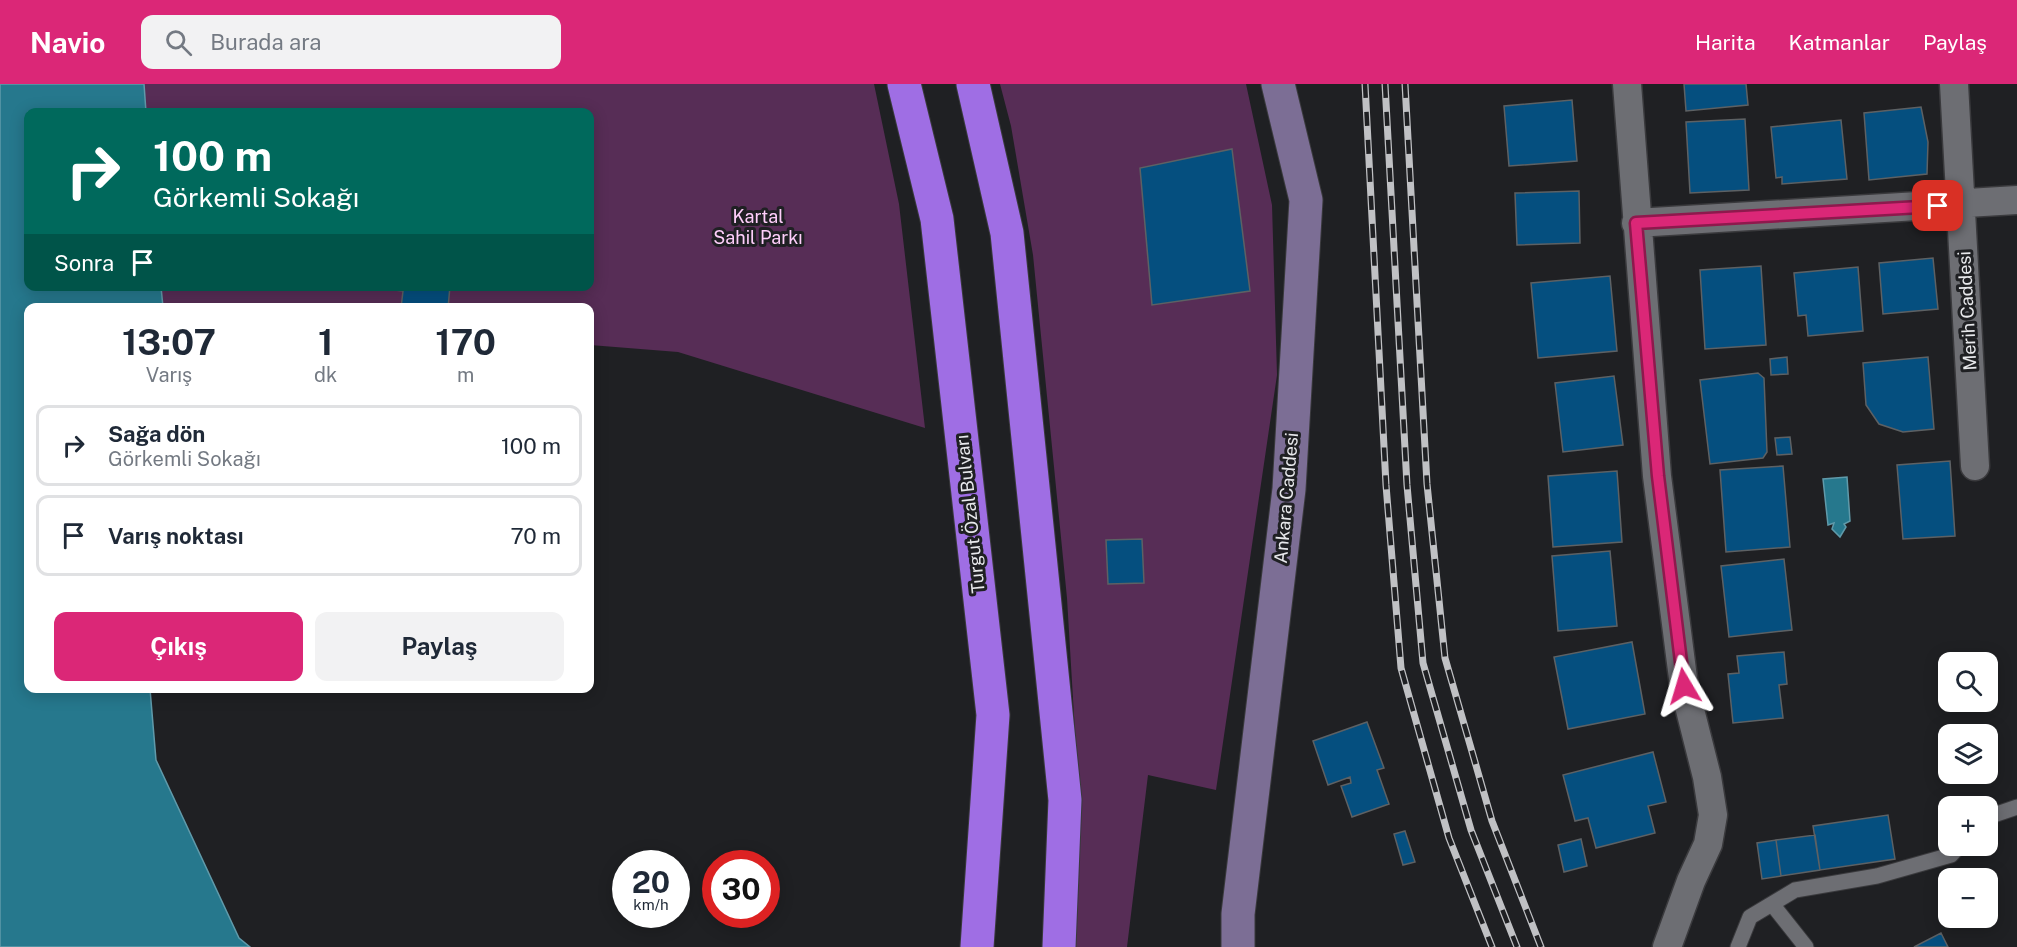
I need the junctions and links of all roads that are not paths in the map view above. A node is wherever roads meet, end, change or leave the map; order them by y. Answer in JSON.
{"nodes":[{"id":1,"x":904,"y":84,"type":"edge"},
{"id":2,"x":973,"y":84,"type":"edge"},
{"id":3,"x":1278,"y":84,"type":"edge"},
{"id":4,"x":1627,"y":84,"type":"edge"},
{"id":5,"x":1954,"y":84,"type":"edge"},
{"id":6,"x":2017,"y":200,"type":"edge"},
{"id":7,"x":1961,"y":204,"type":"junction"},
{"id":8,"x":1636,"y":223,"type":"junction"},
{"id":9,"x":1975,"y":466,"type":"dead end"},
{"id":10,"x":2017,"y":807,"type":"edge"},
{"id":11,"x":1998,"y":814,"type":"edge"},
{"id":12,"x":1947,"y":856,"type":"edge"},
{"id":13,"x":1772,"y":904,"type":"junction"},
{"id":14,"x":1238,"y":914,"type":"junction"},
{"id":15,"x":977,"y":947,"type":"edge"},
{"id":16,"x":1059,"y":947,"type":"edge"},
{"id":17,"x":1224,"y":947,"type":"edge"},
{"id":18,"x":1238,"y":947,"type":"edge"},
{"id":19,"x":1667,"y":947,"type":"edge"},
{"id":20,"x":1738,"y":947,"type":"edge"},
{"id":21,"x":1806,"y":947,"type":"edge"}],
"edges":[{"from":1,"to":15,"type":"highway","name":"Turgut Özal Bulvarı"},
{"from":2,"to":16,"type":"highway"},
{"from":3,"to":14,"type":"main road","name":"Ankara Caddesi"},
{"from":4,"to":8,"type":"street"},
{"from":5,"to":7,"type":"street","name":"Merih Caddesi"},
{"from":6,"to":7,"type":"street"},
{"from":7,"to":8,"type":"street"},
{"from":7,"to":9,"type":"street","name":"Merih Caddesi"},
{"from":8,"to":19,"type":"street"},
{"from":10,"to":11,"type":"lane"},
{"from":12,"to":13,"type":"lane"},
{"from":13,"to":20,"type":"lane"},
{"from":13,"to":21,"type":"lane"},
{"from":14,"to":17,"type":"main road","name":"Ankara Caddesi"},
{"from":14,"to":18,"type":"main road","name":"Ankara Caddesi"}]}
